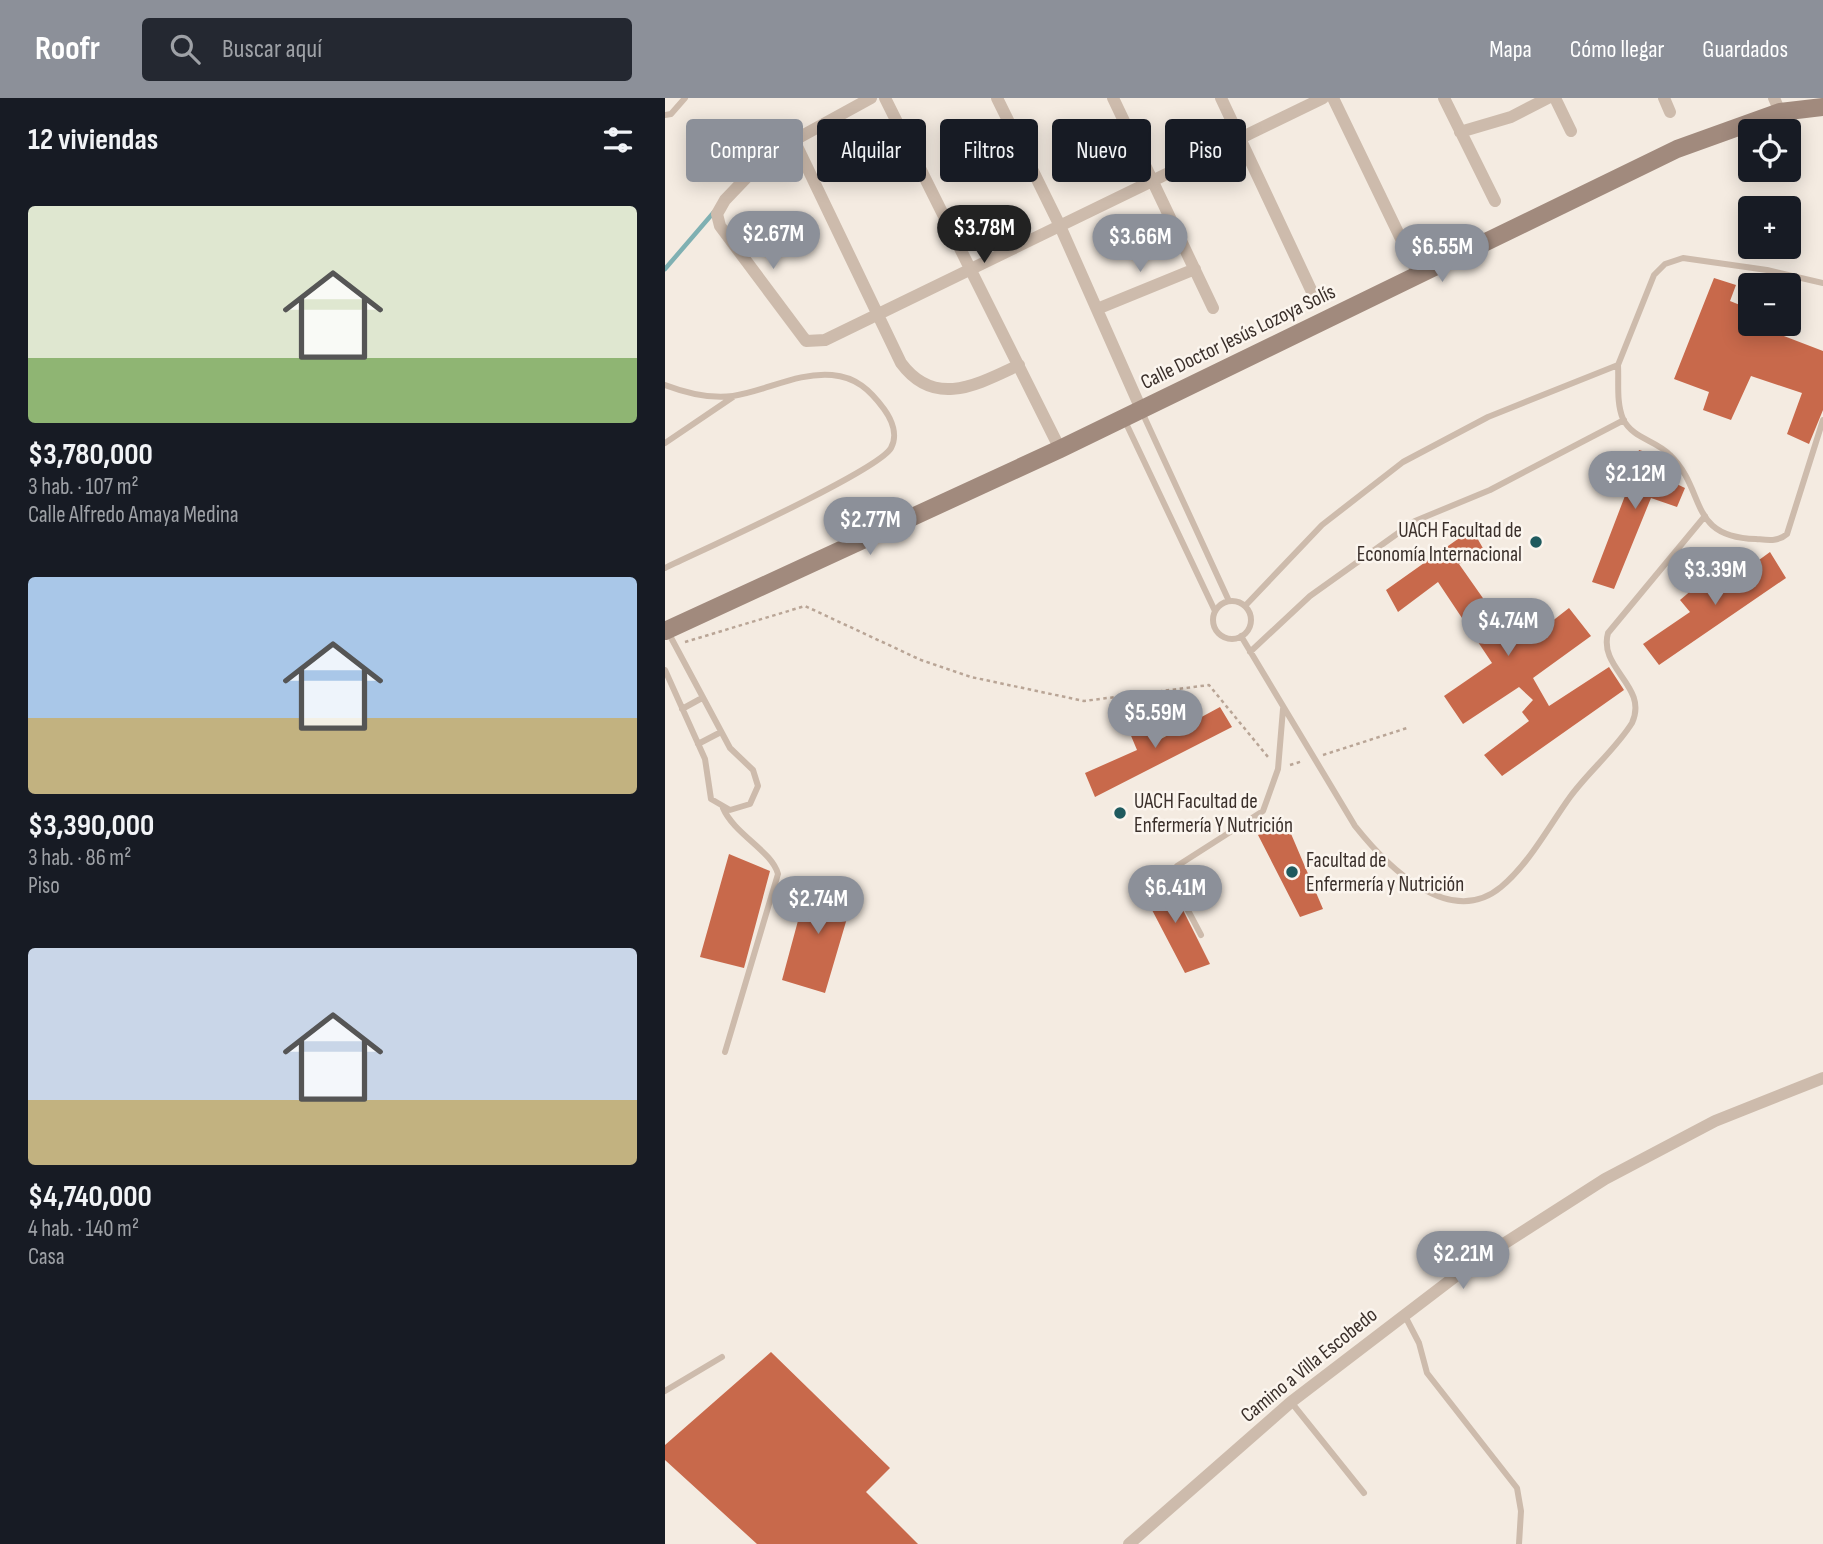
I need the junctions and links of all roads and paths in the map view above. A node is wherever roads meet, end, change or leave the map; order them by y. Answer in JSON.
{"nodes":[{"id":1,"x":685,"y":98,"type":"edge"},
{"id":2,"x":871,"y":98,"type":"edge"},
{"id":3,"x":885,"y":98,"type":"edge"},
{"id":4,"x":997,"y":98,"type":"edge"},
{"id":5,"x":1113,"y":98,"type":"edge"},
{"id":6,"x":1221,"y":98,"type":"edge"},
{"id":7,"x":1323,"y":98,"type":"edge"},
{"id":8,"x":1333,"y":98,"type":"edge"},
{"id":9,"x":1444,"y":98,"type":"edge"},
{"id":10,"x":1548,"y":98,"type":"edge"},
{"id":11,"x":1555,"y":98,"type":"edge"},
{"id":12,"x":1664,"y":98,"type":"edge"},
{"id":13,"x":1777,"y":105,"type":"edge"},
{"id":14,"x":1823,"y":107,"type":"edge"},
{"id":15,"x":1670,"y":112,"type":"dead end"},
{"id":16,"x":665,"y":115,"type":"edge"},
{"id":17,"x":1231,"y":119,"type":"edge"},
{"id":18,"x":1570,"y":131,"type":"dead end"},
{"id":19,"x":1460,"y":132,"type":"junction"},
{"id":20,"x":803,"y":135,"type":"edge"},
{"id":21,"x":1246,"y":136,"type":"edge"},
{"id":22,"x":1246,"y":152,"type":"edge"},
{"id":23,"x":803,"y":159,"type":"edge"},
{"id":24,"x":1165,"y":175,"type":"edge"},
{"id":25,"x":1153,"y":181,"type":"junction"},
{"id":26,"x":745,"y":182,"type":"edge"},
{"id":27,"x":1495,"y":201,"type":"dead end"},
{"id":28,"x":1060,"y":226,"type":"junction"},
{"id":29,"x":1195,"y":269,"type":"junction"},
{"id":30,"x":968,"y":270,"type":"junction"},
{"id":31,"x":1419,"y":274,"type":"junction"},
{"id":32,"x":1823,"y":283,"type":"edge"},
{"id":33,"x":1312,"y":292,"type":"dead end"},
{"id":34,"x":1213,"y":308,"type":"dead end"},
{"id":35,"x":1097,"y":309,"type":"junction"},
{"id":36,"x":877,"y":315,"type":"junction"},
{"id":37,"x":1019,"y":365,"type":"junction"},
{"id":38,"x":1618,"y":365,"type":"junction"},
{"id":39,"x":665,"y":386,"type":"edge"},
{"id":40,"x":736,"y":396,"type":"junction"},
{"id":41,"x":1141,"y":409,"type":"junction"},
{"id":42,"x":1123,"y":418,"type":"junction"},
{"id":43,"x":1624,"y":420,"type":"junction"},
{"id":44,"x":1823,"y":420,"type":"edge"},
{"id":45,"x":665,"y":443,"type":"edge"},
{"id":46,"x":1060,"y":449,"type":"junction"},
{"id":47,"x":1705,"y":516,"type":"junction"},
{"id":48,"x":665,"y":568,"type":"edge"},
{"id":49,"x":1229,"y":601,"type":"junction"},
{"id":50,"x":1245,"y":606,"type":"junction"},
{"id":51,"x":1215,"y":611,"type":"junction"},
{"id":52,"x":669,"y":636,"type":"edge"},
{"id":53,"x":1241,"y":636,"type":"junction"},
{"id":54,"x":1250,"y":652,"type":"junction"},
{"id":55,"x":665,"y":670,"type":"edge"},
{"id":56,"x":702,"y":698,"type":"junction"},
{"id":57,"x":1283,"y":707,"type":"junction"},
{"id":58,"x":682,"y":709,"type":"junction"},
{"id":59,"x":1407,"y":727,"type":"dead end"},
{"id":60,"x":721,"y":733,"type":"junction"},
{"id":61,"x":698,"y":744,"type":"junction"},
{"id":62,"x":1315,"y":757,"type":"junction"},
{"id":63,"x":1278,"y":769,"type":"junction"},
{"id":64,"x":723,"y":808,"type":"junction"},
{"id":65,"x":1201,"y":935,"type":"dead end"},
{"id":66,"x":725,"y":1052,"type":"dead end"},
{"id":67,"x":1823,"y":1077,"type":"edge"},
{"id":68,"x":1404,"y":1314,"type":"junction"},
{"id":69,"x":722,"y":1357,"type":"dead end"},
{"id":70,"x":665,"y":1391,"type":"edge"},
{"id":71,"x":1291,"y":1402,"type":"junction"},
{"id":72,"x":1364,"y":1493,"type":"dead end"},
{"id":73,"x":1129,"y":1544,"type":"edge"},
{"id":74,"x":1519,"y":1544,"type":"edge"}],
"edges":[{"from":1,"to":16,"type":"lane"},
{"from":2,"to":20,"type":"street"},
{"from":3,"to":30,"type":"street"},
{"from":4,"to":28,"type":"street"},
{"from":5,"to":25,"type":"street"},
{"from":6,"to":17,"type":"street"},
{"from":7,"to":21,"type":"street"},
{"from":8,"to":31,"type":"street"},
{"from":9,"to":19,"type":"street"},
{"from":10,"to":19,"type":"street"},
{"from":11,"to":18,"type":"street"},
{"from":12,"to":15,"type":"street"},
{"from":13,"to":14,"type":"street","name":"Calle Doctor Jesús Lozoya Solís"},
{"from":13,"to":31,"type":"street","name":"Calle Doctor Jesús Lozoya Solís"},
{"from":19,"to":27,"type":"street"},
{"from":22,"to":33,"type":"street"},
{"from":23,"to":36,"type":"street"},
{"from":24,"to":25,"type":"street"},
{"from":25,"to":28,"type":"street"},
{"from":25,"to":29,"type":"street"},
{"from":26,"to":36,"type":"street"},
{"from":28,"to":30,"type":"street"},
{"from":28,"to":35,"type":"street"},
{"from":29,"to":34,"type":"street"},
{"from":29,"to":35,"type":"street"},
{"from":30,"to":36,"type":"street"},
{"from":30,"to":37,"type":"street"},
{"from":31,"to":41,"type":"street","name":"Calle Doctor Jesús Lozoya Solís"},
{"from":32,"to":38,"type":"lane"},
{"from":35,"to":41,"type":"street"},
{"from":36,"to":37,"type":"street"},
{"from":37,"to":46,"type":"street"},
{"from":38,"to":43,"type":"lane"},
{"from":38,"to":50,"type":"lane"},
{"from":39,"to":40,"type":"lane"},
{"from":40,"to":45,"type":"lane"},
{"from":40,"to":48,"type":"lane"},
{"from":41,"to":42,"type":"street","name":"Calle Doctor Jesús Lozoya Solís"},
{"from":41,"to":49,"type":"lane"},
{"from":42,"to":46,"type":"street","name":"Calle Doctor Jesús Lozoya Solís"},
{"from":42,"to":51,"type":"lane"},
{"from":43,"to":47,"type":"lane"},
{"from":43,"to":54,"type":"lane"},
{"from":44,"to":47,"type":"lane"},
{"from":46,"to":52,"type":"street","name":"Calle Doctor Jesús Lozoya Solís"},
{"from":47,"to":62,"type":"lane"},
{"from":49,"to":50,"type":"lane"},
{"from":49,"to":51,"type":"lane"},
{"from":50,"to":53,"type":"lane"},
{"from":51,"to":53,"type":"lane"},
{"from":52,"to":56,"type":"lane"},
{"from":52,"to":63,"type":"path"},
{"from":53,"to":54,"type":"lane"},
{"from":54,"to":57,"type":"lane"},
{"from":55,"to":58,"type":"lane"},
{"from":56,"to":58,"type":"lane"},
{"from":56,"to":60,"type":"lane"},
{"from":57,"to":62,"type":"lane"},
{"from":57,"to":63,"type":"lane"},
{"from":58,"to":61,"type":"lane"},
{"from":59,"to":62,"type":"path"},
{"from":60,"to":61,"type":"lane"},
{"from":60,"to":64,"type":"lane"},
{"from":61,"to":64,"type":"lane"},
{"from":62,"to":63,"type":"path"},
{"from":63,"to":65,"type":"lane"},
{"from":64,"to":66,"type":"lane"},
{"from":67,"to":68,"type":"street","name":"Camino a Villa Escobedo"},
{"from":68,"to":71,"type":"street","name":"Camino a Villa Escobedo"},
{"from":68,"to":74,"type":"lane"},
{"from":69,"to":70,"type":"lane"},
{"from":71,"to":72,"type":"lane"},
{"from":71,"to":73,"type":"street","name":"Camino a Villa Escobedo"}]}
